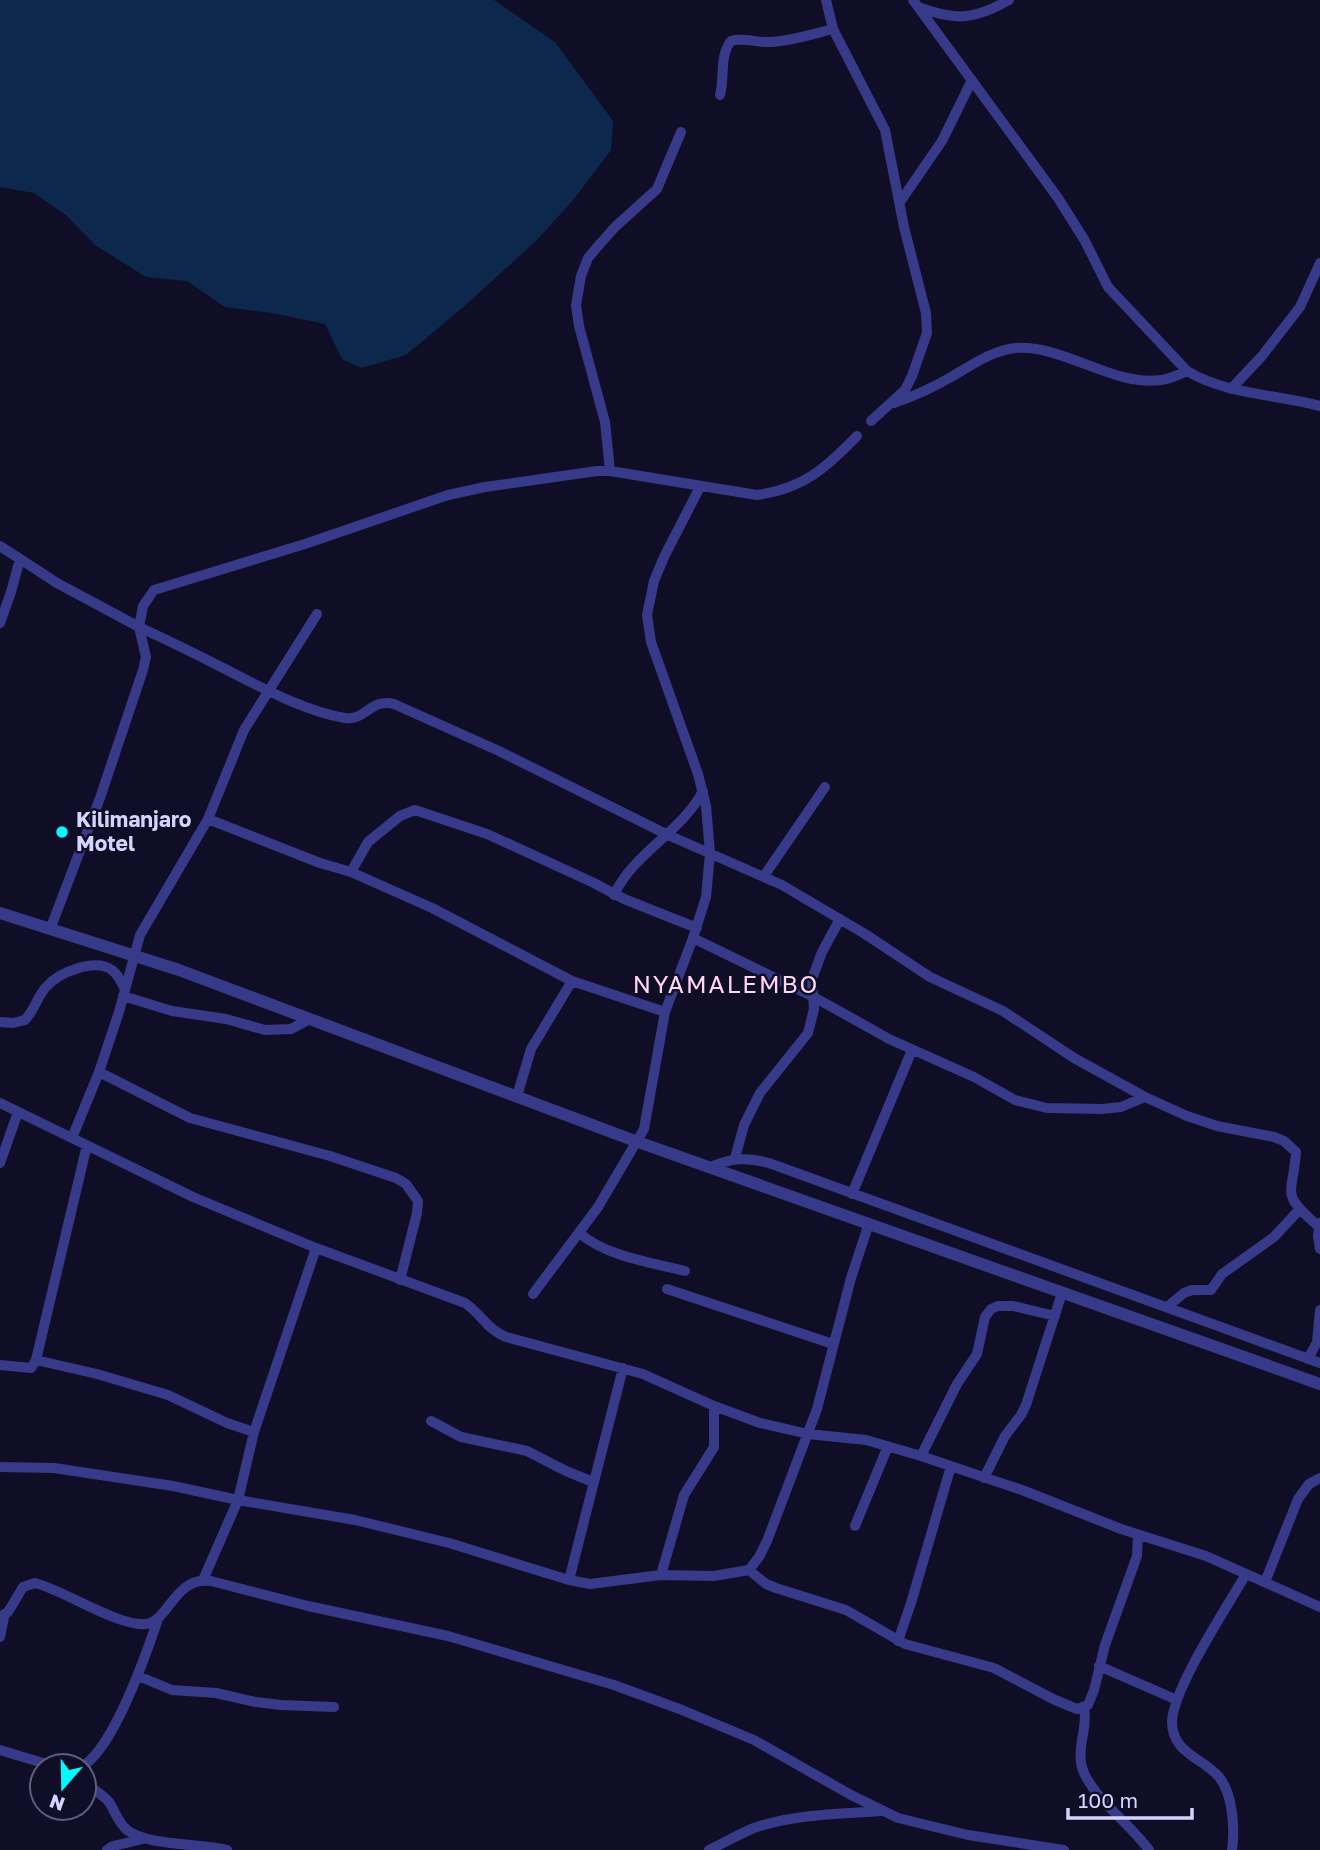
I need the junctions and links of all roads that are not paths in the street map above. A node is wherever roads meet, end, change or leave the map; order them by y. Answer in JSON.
{"nodes":[{"id":1,"x":826,"y":0,"type":"edge"},
{"id":2,"x":1009,"y":0,"type":"edge"},
{"id":3,"x":915,"y":3,"type":"edge"},
{"id":4,"x":833,"y":29,"type":"junction"},
{"id":5,"x":972,"y":80,"type":"junction"},
{"id":6,"x":720,"y":94,"type":"dead end"},
{"id":7,"x":681,"y":132,"type":"dead end"},
{"id":8,"x":900,"y":202,"type":"junction"},
{"id":9,"x":1320,"y":263,"type":"edge"},
{"id":10,"x":1186,"y":371,"type":"junction"},
{"id":11,"x":1231,"y":389,"type":"junction"},
{"id":12,"x":892,"y":404,"type":"junction"},
{"id":13,"x":1320,"y":407,"type":"edge"},
{"id":14,"x":871,"y":421,"type":"dead end"},
{"id":15,"x":857,"y":436,"type":"dead end"},
{"id":16,"x":610,"y":471,"type":"junction"},
{"id":17,"x":700,"y":487,"type":"junction"},
{"id":18,"x":0,"y":547,"type":"edge"},
{"id":19,"x":20,"y":559,"type":"junction"},
{"id":20,"x":317,"y":614,"type":"dead end"},
{"id":21,"x":0,"y":623,"type":"edge"},
{"id":22,"x":139,"y":627,"type":"junction"},
{"id":23,"x":268,"y":691,"type":"junction"},
{"id":24,"x":825,"y":787,"type":"dead end"},
{"id":25,"x":703,"y":791,"type":"junction"},
{"id":26,"x":208,"y":819,"type":"junction"},
{"id":27,"x":668,"y":835,"type":"junction"},
{"id":28,"x":710,"y":853,"type":"junction"},
{"id":29,"x":351,"y":872,"type":"junction"},
{"id":30,"x":764,"y":876,"type":"junction"},
{"id":31,"x":614,"y":895,"type":"junction"},
{"id":32,"x":0,"y":913,"type":"edge"},
{"id":33,"x":840,"y":919,"type":"junction"},
{"id":34,"x":51,"y":927,"type":"junction"},
{"id":35,"x":695,"y":933,"type":"junction"},
{"id":36,"x":134,"y":954,"type":"junction"},
{"id":37,"x":572,"y":981,"type":"junction"},
{"id":38,"x":124,"y":992,"type":"junction"},
{"id":39,"x":814,"y":997,"type":"junction"},
{"id":40,"x":665,"y":1012,"type":"junction"},
{"id":41,"x":308,"y":1020,"type":"junction"},
{"id":42,"x":0,"y":1021,"type":"edge"},
{"id":43,"x":912,"y":1049,"type":"junction"},
{"id":44,"x":99,"y":1072,"type":"junction"},
{"id":45,"x":517,"y":1096,"type":"junction"},
{"id":46,"x":1144,"y":1097,"type":"junction"},
{"id":47,"x":0,"y":1103,"type":"edge"},
{"id":48,"x":18,"y":1112,"type":"junction"},
{"id":49,"x":72,"y":1138,"type":"junction"},
{"id":50,"x":638,"y":1142,"type":"junction"},
{"id":51,"x":87,"y":1145,"type":"junction"},
{"id":52,"x":735,"y":1158,"type":"junction"},
{"id":53,"x":0,"y":1163,"type":"edge"},
{"id":54,"x":710,"y":1167,"type":"junction"},
{"id":55,"x":852,"y":1194,"type":"junction"},
{"id":56,"x":1299,"y":1210,"type":"junction"},
{"id":57,"x":869,"y":1223,"type":"junction"},
{"id":58,"x":1319,"y":1224,"type":"edge"},
{"id":59,"x":579,"y":1233,"type":"junction"},
{"id":60,"x":316,"y":1248,"type":"junction"},
{"id":61,"x":1320,"y":1249,"type":"edge"},
{"id":62,"x":685,"y":1270,"type":"dead end"},
{"id":63,"x":400,"y":1280,"type":"junction"},
{"id":64,"x":667,"y":1289,"type":"dead end"},
{"id":65,"x":1062,"y":1293,"type":"junction"},
{"id":66,"x":533,"y":1294,"type":"dead end"},
{"id":67,"x":1167,"y":1307,"type":"junction"},
{"id":68,"x":1320,"y":1310,"type":"edge"},
{"id":69,"x":1055,"y":1316,"type":"junction"},
{"id":70,"x":833,"y":1344,"type":"junction"},
{"id":71,"x":1308,"y":1359,"type":"junction"},
{"id":72,"x":36,"y":1360,"type":"junction"},
{"id":73,"x":1320,"y":1363,"type":"edge"},
{"id":74,"x":0,"y":1366,"type":"edge"},
{"id":75,"x":623,"y":1367,"type":"junction"},
{"id":76,"x":1320,"y":1384,"type":"edge"},
{"id":77,"x":714,"y":1406,"type":"junction"},
{"id":78,"x":431,"y":1421,"type":"dead end"},
{"id":79,"x":254,"y":1432,"type":"junction"},
{"id":80,"x":808,"y":1434,"type":"junction"},
{"id":81,"x":888,"y":1446,"type":"junction"},
{"id":82,"x":921,"y":1456,"type":"junction"},
{"id":83,"x":951,"y":1466,"type":"junction"},
{"id":84,"x":0,"y":1467,"type":"edge"},
{"id":85,"x":984,"y":1478,"type":"junction"},
{"id":86,"x":1320,"y":1478,"type":"edge"},
{"id":87,"x":593,"y":1482,"type":"junction"},
{"id":88,"x":239,"y":1500,"type":"junction"},
{"id":89,"x":855,"y":1526,"type":"dead end"},
{"id":90,"x":1138,"y":1535,"type":"junction"},
{"id":91,"x":749,"y":1570,"type":"junction"},
{"id":92,"x":1246,"y":1574,"type":"junction"},
{"id":93,"x":661,"y":1575,"type":"junction"},
{"id":94,"x":203,"y":1580,"type":"junction"},
{"id":95,"x":569,"y":1580,"type":"junction"},
{"id":96,"x":1265,"y":1582,"type":"junction"},
{"id":97,"x":1320,"y":1607,"type":"edge"},
{"id":98,"x":2,"y":1617,"type":"edge"},
{"id":99,"x":158,"y":1619,"type":"junction"},
{"id":100,"x":0,"y":1637,"type":"edge"},
{"id":101,"x":898,"y":1641,"type":"junction"},
{"id":102,"x":1099,"y":1666,"type":"junction"},
{"id":103,"x":138,"y":1676,"type":"junction"},
{"id":104,"x":1177,"y":1700,"type":"junction"},
{"id":105,"x":334,"y":1707,"type":"dead end"},
{"id":106,"x":1084,"y":1707,"type":"junction"},
{"id":107,"x":0,"y":1751,"type":"edge"},
{"id":108,"x":97,"y":1752,"type":"edge"},
{"id":109,"x":28,"y":1759,"type":"edge"},
{"id":110,"x":98,"y":1793,"type":"edge"},
{"id":111,"x":881,"y":1811,"type":"junction"},
{"id":112,"x":120,"y":1823,"type":"junction"},
{"id":113,"x":146,"y":1839,"type":"junction"},
{"id":114,"x":110,"y":1848,"type":"edge"},
{"id":115,"x":227,"y":1850,"type":"edge"},
{"id":116,"x":709,"y":1850,"type":"edge"},
{"id":117,"x":1064,"y":1850,"type":"edge"},
{"id":118,"x":1149,"y":1850,"type":"edge"},
{"id":119,"x":1232,"y":1850,"type":"edge"}],
"edges":[{"from":1,"to":4,"type":"street"},
{"from":2,"to":3,"type":"street"},
{"from":3,"to":5,"type":"street"},
{"from":4,"to":6,"type":"street"},
{"from":4,"to":8,"type":"street"},
{"from":5,"to":8,"type":"street"},
{"from":5,"to":10,"type":"street"},
{"from":7,"to":16,"type":"street"},
{"from":8,"to":12,"type":"street"},
{"from":9,"to":11,"type":"street"},
{"from":10,"to":11,"type":"street"},
{"from":10,"to":12,"type":"street"},
{"from":11,"to":13,"type":"street"},
{"from":12,"to":14,"type":"street"},
{"from":15,"to":17,"type":"street"},
{"from":16,"to":17,"type":"street"},
{"from":16,"to":22,"type":"street"},
{"from":17,"to":25,"type":"street"},
{"from":18,"to":19,"type":"street"},
{"from":19,"to":21,"type":"street"},
{"from":19,"to":22,"type":"street"},
{"from":20,"to":23,"type":"street"},
{"from":22,"to":23,"type":"street"},
{"from":22,"to":34,"type":"street"},
{"from":23,"to":26,"type":"street"},
{"from":23,"to":27,"type":"street"},
{"from":24,"to":30,"type":"street"},
{"from":25,"to":27,"type":"street"},
{"from":25,"to":28,"type":"street"},
{"from":26,"to":29,"type":"street"},
{"from":26,"to":36,"type":"street"},
{"from":27,"to":28,"type":"street"},
{"from":27,"to":31,"type":"street"},
{"from":28,"to":30,"type":"street"},
{"from":28,"to":35,"type":"street"},
{"from":29,"to":31,"type":"street"},
{"from":29,"to":37,"type":"street"},
{"from":30,"to":33,"type":"street"},
{"from":31,"to":35,"type":"street"},
{"from":32,"to":34,"type":"street"},
{"from":33,"to":39,"type":"street"},
{"from":33,"to":46,"type":"street"},
{"from":34,"to":36,"type":"street"},
{"from":35,"to":39,"type":"street"},
{"from":35,"to":40,"type":"street"},
{"from":36,"to":38,"type":"street"},
{"from":36,"to":41,"type":"street"},
{"from":37,"to":40,"type":"street"},
{"from":37,"to":45,"type":"street"},
{"from":38,"to":41,"type":"street"},
{"from":38,"to":42,"type":"street"},
{"from":38,"to":44,"type":"street"},
{"from":39,"to":43,"type":"street"},
{"from":39,"to":52,"type":"street"},
{"from":40,"to":50,"type":"street"},
{"from":41,"to":45,"type":"street"},
{"from":43,"to":46,"type":"street"},
{"from":43,"to":55,"type":"street"},
{"from":44,"to":49,"type":"street"},
{"from":44,"to":63,"type":"street"},
{"from":45,"to":50,"type":"street"},
{"from":46,"to":56,"type":"street"},
{"from":47,"to":48,"type":"street"},
{"from":48,"to":49,"type":"street"},
{"from":48,"to":53,"type":"street"},
{"from":49,"to":51,"type":"street"},
{"from":50,"to":54,"type":"street"},
{"from":50,"to":59,"type":"street"},
{"from":51,"to":60,"type":"street"},
{"from":51,"to":72,"type":"street"},
{"from":52,"to":54,"type":"street"},
{"from":52,"to":55,"type":"street"},
{"from":54,"to":57,"type":"street"},
{"from":55,"to":67,"type":"street"},
{"from":56,"to":58,"type":"street"},
{"from":56,"to":67,"type":"street"},
{"from":57,"to":65,"type":"street"},
{"from":57,"to":70,"type":"street"},
{"from":58,"to":61,"type":"street"},
{"from":59,"to":62,"type":"street"},
{"from":59,"to":66,"type":"street"},
{"from":60,"to":63,"type":"street"},
{"from":60,"to":79,"type":"street"},
{"from":63,"to":75,"type":"street"},
{"from":64,"to":70,"type":"street"},
{"from":65,"to":69,"type":"street"},
{"from":65,"to":76,"type":"street"},
{"from":67,"to":71,"type":"street"},
{"from":68,"to":71,"type":"street"},
{"from":69,"to":82,"type":"street"},
{"from":69,"to":85,"type":"street"},
{"from":70,"to":80,"type":"street"},
{"from":71,"to":73,"type":"street"},
{"from":72,"to":74,"type":"street"},
{"from":72,"to":79,"type":"street"},
{"from":75,"to":77,"type":"street"},
{"from":75,"to":87,"type":"street"},
{"from":77,"to":80,"type":"street"},
{"from":77,"to":93,"type":"street"},
{"from":78,"to":87,"type":"street"},
{"from":79,"to":88,"type":"street"},
{"from":80,"to":81,"type":"street"},
{"from":80,"to":91,"type":"street"},
{"from":81,"to":82,"type":"street"},
{"from":81,"to":89,"type":"street"},
{"from":82,"to":83,"type":"street"},
{"from":83,"to":85,"type":"street"},
{"from":83,"to":101,"type":"street"},
{"from":84,"to":88,"type":"street"},
{"from":85,"to":90,"type":"street"},
{"from":86,"to":96,"type":"street"},
{"from":87,"to":95,"type":"street"},
{"from":88,"to":94,"type":"street"},
{"from":88,"to":95,"type":"street"},
{"from":90,"to":92,"type":"street"},
{"from":90,"to":102,"type":"street"},
{"from":91,"to":93,"type":"street"},
{"from":91,"to":101,"type":"street"},
{"from":92,"to":96,"type":"street"},
{"from":92,"to":104,"type":"street"},
{"from":93,"to":95,"type":"street"},
{"from":94,"to":99,"type":"street"},
{"from":94,"to":111,"type":"street"},
{"from":96,"to":97,"type":"street"},
{"from":98,"to":99,"type":"street"},
{"from":98,"to":100,"type":"street"},
{"from":99,"to":103,"type":"street"},
{"from":101,"to":106,"type":"street"},
{"from":102,"to":104,"type":"street"},
{"from":102,"to":106,"type":"street"},
{"from":103,"to":105,"type":"street"},
{"from":103,"to":108,"type":"street"},
{"from":104,"to":119,"type":"street"},
{"from":106,"to":118,"type":"street"},
{"from":107,"to":109,"type":"street"},
{"from":110,"to":112,"type":"street"},
{"from":111,"to":116,"type":"street"},
{"from":111,"to":117,"type":"street"},
{"from":112,"to":113,"type":"street"},
{"from":112,"to":114,"type":"street"},
{"from":113,"to":114,"type":"street"},
{"from":113,"to":115,"type":"street"}]}
